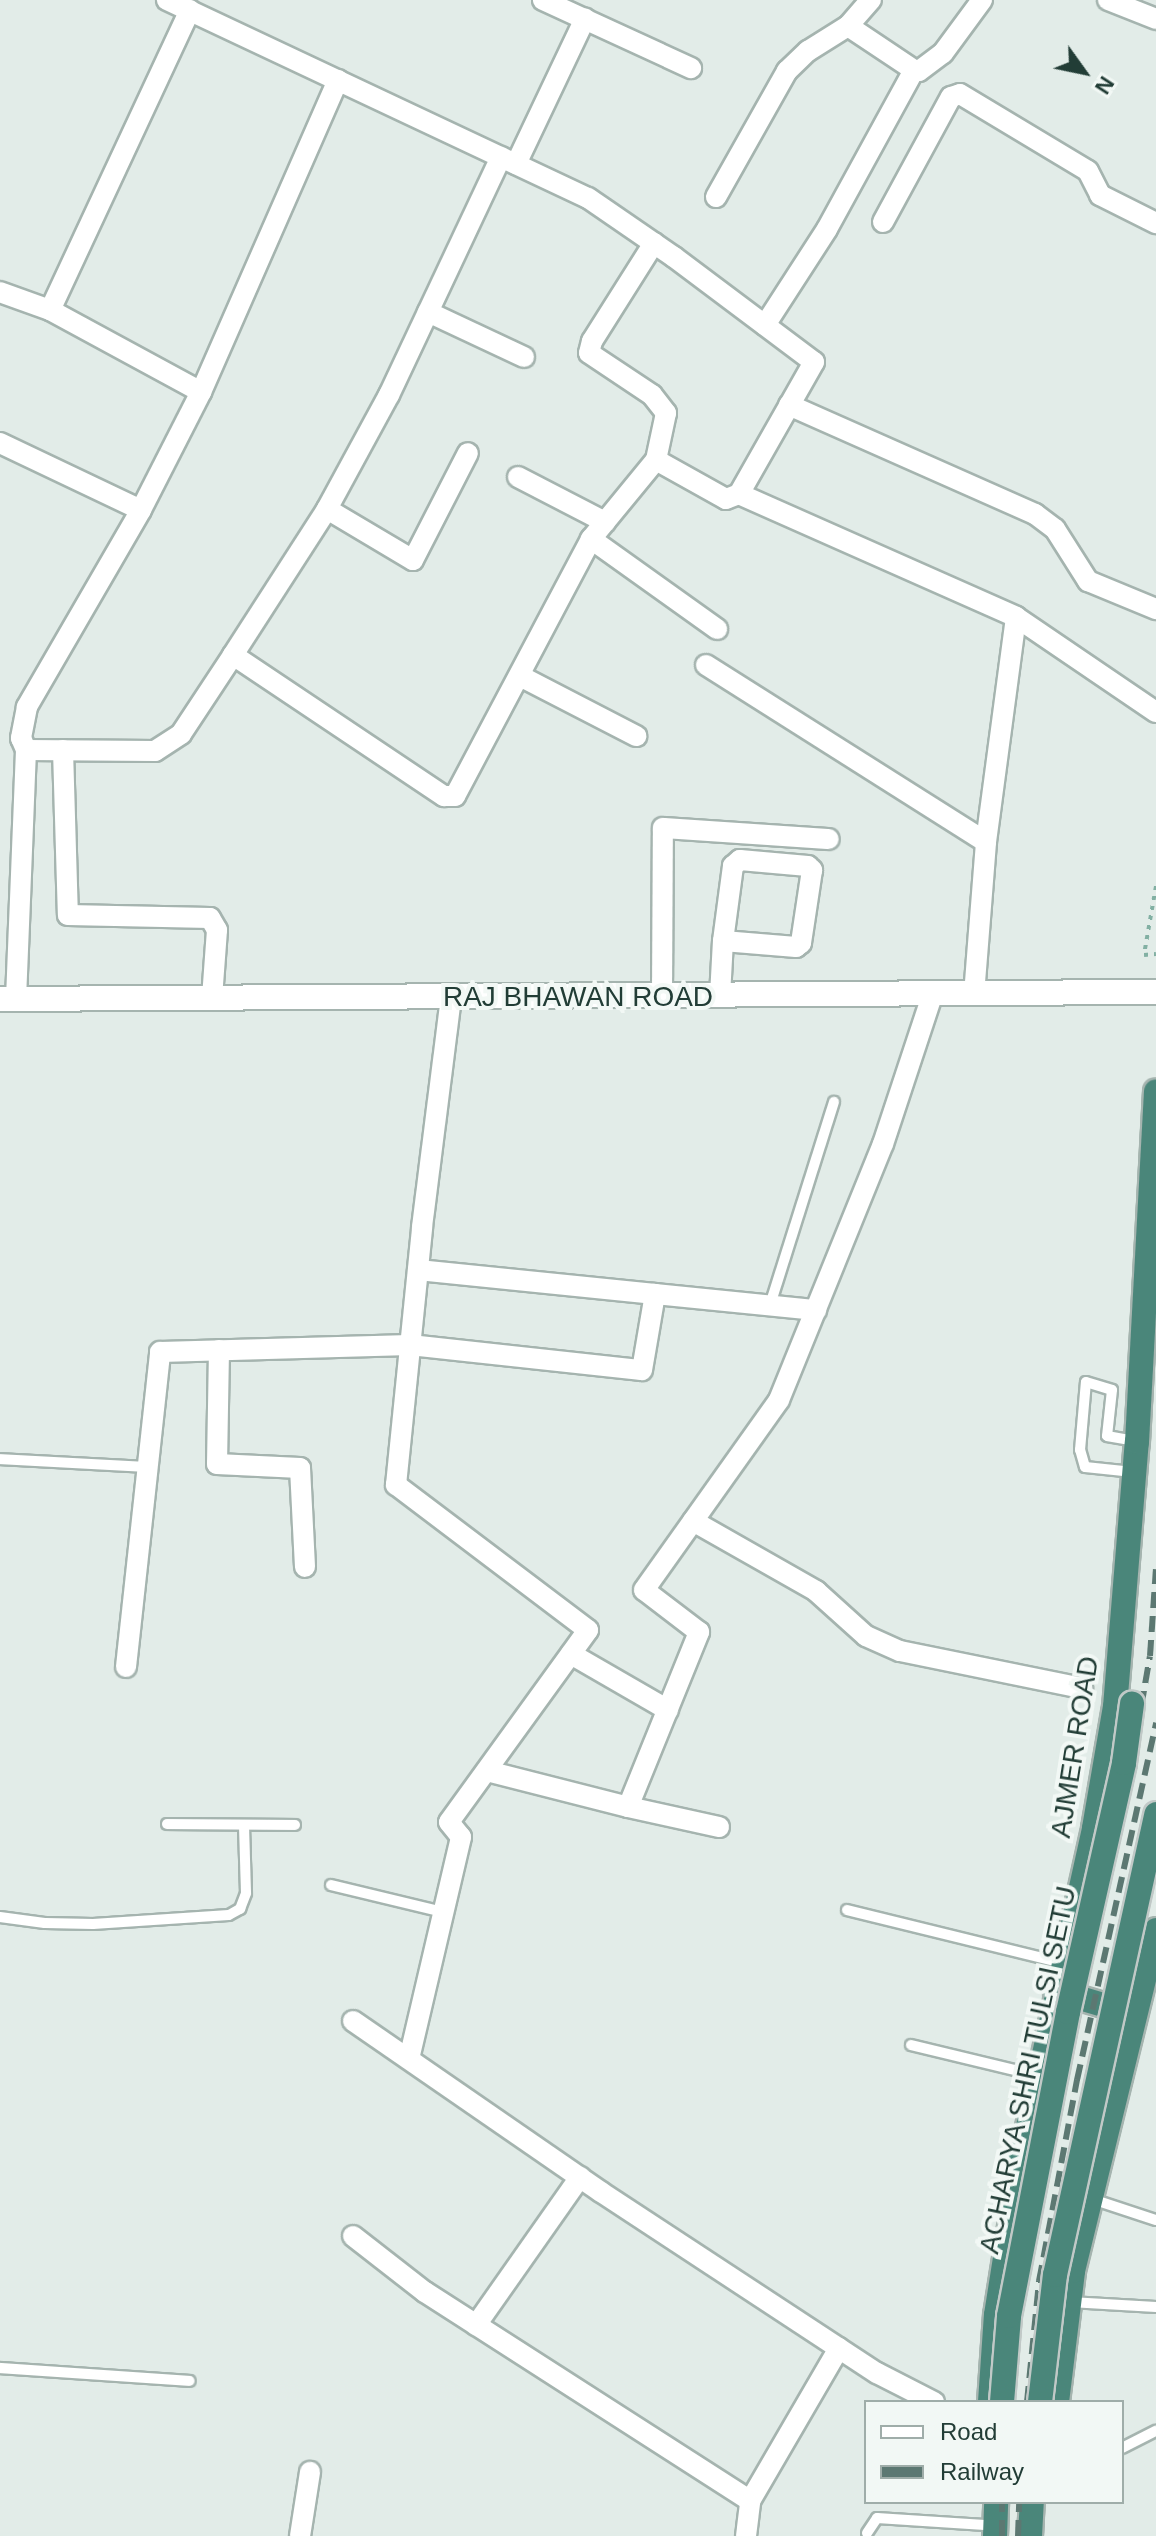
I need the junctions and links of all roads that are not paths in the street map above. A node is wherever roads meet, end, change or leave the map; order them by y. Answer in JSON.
{"nodes":[{"id":1,"x":167,"y":0,"type":"edge"},
{"id":2,"x":543,"y":0,"type":"edge"},
{"id":3,"x":871,"y":0,"type":"edge"},
{"id":4,"x":982,"y":0,"type":"edge"},
{"id":5,"x":1108,"y":0,"type":"edge"},
{"id":6,"x":190,"y":10,"type":"junction"},
{"id":7,"x":585,"y":19,"type":"junction"},
{"id":8,"x":1156,"y":19,"type":"edge"},
{"id":9,"x":848,"y":26,"type":"junction"},
{"id":10,"x":691,"y":68,"type":"dead end"},
{"id":11,"x":914,"y":70,"type":"junction"},
{"id":12,"x":338,"y":80,"type":"junction"},
{"id":13,"x":509,"y":161,"type":"junction"},
{"id":14,"x":716,"y":197,"type":"dead end"},
{"id":15,"x":883,"y":222,"type":"dead end"},
{"id":16,"x":1156,"y":223,"type":"edge"},
{"id":17,"x":654,"y":243,"type":"junction"},
{"id":18,"x":0,"y":292,"type":"edge"},
{"id":19,"x":50,"y":310,"type":"junction"},
{"id":20,"x":428,"y":312,"type":"junction"},
{"id":21,"x":765,"y":325,"type":"junction"},
{"id":22,"x":524,"y":357,"type":"dead end"},
{"id":23,"x":201,"y":392,"type":"junction"},
{"id":24,"x":789,"y":405,"type":"junction"},
{"id":25,"x":0,"y":443,"type":"edge"},
{"id":26,"x":468,"y":453,"type":"dead end"},
{"id":27,"x":656,"y":460,"type":"junction"},
{"id":28,"x":518,"y":477,"type":"dead end"},
{"id":29,"x":739,"y":494,"type":"junction"},
{"id":30,"x":327,"y":509,"type":"junction"},
{"id":31,"x":141,"y":510,"type":"junction"},
{"id":32,"x":605,"y":522,"type":"junction"},
{"id":33,"x":591,"y":539,"type":"junction"},
{"id":34,"x":1156,"y":609,"type":"edge"},
{"id":35,"x":1016,"y":617,"type":"junction"},
{"id":36,"x":717,"y":629,"type":"dead end"},
{"id":37,"x":233,"y":655,"type":"junction"},
{"id":38,"x":706,"y":665,"type":"dead end"},
{"id":39,"x":520,"y":676,"type":"junction"},
{"id":40,"x":1156,"y":712,"type":"edge"},
{"id":41,"x":636,"y":736,"type":"dead end"},
{"id":42,"x":26,"y":750,"type":"junction"},
{"id":43,"x":63,"y":750,"type":"junction"},
{"id":44,"x":829,"y":839,"type":"dead end"},
{"id":45,"x":986,"y":842,"type":"junction"},
{"id":46,"x":723,"y":941,"type":"junction"},
{"id":47,"x":1156,"y":992,"type":"edge"},
{"id":48,"x":974,"y":995,"type":"junction"},
{"id":49,"x":720,"y":996,"type":"junction"},
{"id":50,"x":932,"y":996,"type":"junction"},
{"id":51,"x":451,"y":997,"type":"junction"},
{"id":52,"x":662,"y":997,"type":"junction"},
{"id":53,"x":212,"y":998,"type":"junction"},
{"id":54,"x":8,"y":999,"type":"edge"},
{"id":55,"x":1156,"y":1092,"type":"edge"},
{"id":56,"x":834,"y":1102,"type":"dead end"},
{"id":57,"x":418,"y":1270,"type":"junction"},
{"id":58,"x":655,"y":1294,"type":"junction"},
{"id":59,"x":770,"y":1305,"type":"junction"},
{"id":60,"x":816,"y":1310,"type":"junction"},
{"id":61,"x":410,"y":1345,"type":"junction"},
{"id":62,"x":219,"y":1350,"type":"junction"},
{"id":63,"x":1156,"y":1369,"type":"edge"},
{"id":64,"x":1137,"y":1442,"type":"junction"},
{"id":65,"x":0,"y":1459,"type":"edge"},
{"id":66,"x":147,"y":1467,"type":"junction"},
{"id":67,"x":1135,"y":1472,"type":"junction"},
{"id":68,"x":693,"y":1521,"type":"junction"},
{"id":69,"x":305,"y":1567,"type":"dead end"},
{"id":70,"x":571,"y":1654,"type":"junction"},
{"id":71,"x":126,"y":1667,"type":"dead end"},
{"id":72,"x":1082,"y":1688,"type":"dead end"},
{"id":73,"x":668,"y":1710,"type":"junction"},
{"id":74,"x":487,"y":1771,"type":"junction"},
{"id":75,"x":628,"y":1807,"type":"junction"},
{"id":76,"x":1156,"y":1814,"type":"edge"},
{"id":77,"x":167,"y":1824,"type":"dead end"},
{"id":78,"x":244,"y":1825,"type":"junction"},
{"id":79,"x":295,"y":1825,"type":"dead end"},
{"id":80,"x":719,"y":1827,"type":"dead end"},
{"id":81,"x":331,"y":1885,"type":"dead end"},
{"id":82,"x":847,"y":1910,"type":"dead end"},
{"id":83,"x":443,"y":1912,"type":"junction"},
{"id":84,"x":0,"y":1917,"type":"edge"},
{"id":85,"x":1156,"y":1930,"type":"edge"},
{"id":86,"x":1063,"y":1963,"type":"junction"},
{"id":87,"x":1151,"y":1978,"type":"edge"},
{"id":88,"x":1056,"y":1991,"type":"junction"},
{"id":89,"x":1135,"y":2015,"type":"junction"},
{"id":90,"x":353,"y":2021,"type":"dead end"},
{"id":91,"x":911,"y":2045,"type":"dead end"},
{"id":92,"x":409,"y":2059,"type":"junction"},
{"id":93,"x":1039,"y":2076,"type":"junction"},
{"id":94,"x":580,"y":2177,"type":"junction"},
{"id":95,"x":1090,"y":2198,"type":"junction"},
{"id":96,"x":1156,"y":2220,"type":"edge"},
{"id":97,"x":353,"y":2236,"type":"dead end"},
{"id":98,"x":1070,"y":2302,"type":"junction"},
{"id":99,"x":1156,"y":2307,"type":"edge"},
{"id":100,"x":476,"y":2325,"type":"junction"},
{"id":101,"x":839,"y":2348,"type":"junction"},
{"id":102,"x":0,"y":2368,"type":"edge"},
{"id":103,"x":190,"y":2381,"type":"dead end"},
{"id":104,"x":930,"y":2400,"type":"edge"},
{"id":105,"x":990,"y":2400,"type":"edge"},
{"id":106,"x":1002,"y":2400,"type":"edge"},
{"id":107,"x":1040,"y":2400,"type":"edge"},
{"id":108,"x":1057,"y":2400,"type":"edge"},
{"id":109,"x":1156,"y":2431,"type":"edge"},
{"id":110,"x":1124,"y":2447,"type":"edge"},
{"id":111,"x":310,"y":2472,"type":"dead end"},
{"id":112,"x":750,"y":2501,"type":"junction"},
{"id":113,"x":995,"y":2504,"type":"edge"},
{"id":114,"x":1032,"y":2504,"type":"edge"},
{"id":115,"x":1047,"y":2504,"type":"edge"},
{"id":116,"x":987,"y":2525,"type":"edge"},
{"id":117,"x":867,"y":2533,"type":"dead end"},
{"id":118,"x":300,"y":2536,"type":"edge"},
{"id":119,"x":746,"y":2536,"type":"edge"},
{"id":120,"x":1030,"y":2536,"type":"edge"},
{"id":121,"x":1045,"y":2536,"type":"edge"}],
"edges":[{"from":1,"to":6,"type":"street"},
{"from":2,"to":7,"type":"street"},
{"from":3,"to":9,"type":"street"},
{"from":4,"to":11,"type":"street"},
{"from":5,"to":8,"type":"street"},
{"from":6,"to":12,"type":"street"},
{"from":6,"to":19,"type":"street"},
{"from":7,"to":10,"type":"street"},
{"from":7,"to":13,"type":"street"},
{"from":9,"to":11,"type":"street"},
{"from":9,"to":14,"type":"street"},
{"from":11,"to":21,"type":"street"},
{"from":12,"to":13,"type":"street"},
{"from":12,"to":23,"type":"street"},
{"from":13,"to":17,"type":"street"},
{"from":13,"to":20,"type":"street"},
{"from":15,"to":16,"type":"street"},
{"from":17,"to":21,"type":"street"},
{"from":17,"to":27,"type":"street"},
{"from":18,"to":19,"type":"street"},
{"from":19,"to":23,"type":"street"},
{"from":20,"to":22,"type":"street"},
{"from":20,"to":30,"type":"street"},
{"from":21,"to":24,"type":"street"},
{"from":23,"to":31,"type":"street"},
{"from":24,"to":29,"type":"street"},
{"from":24,"to":34,"type":"street"},
{"from":25,"to":31,"type":"street"},
{"from":26,"to":30,"type":"street"},
{"from":27,"to":29,"type":"street"},
{"from":27,"to":32,"type":"street"},
{"from":28,"to":32,"type":"street"},
{"from":29,"to":35,"type":"street"},
{"from":30,"to":37,"type":"street"},
{"from":31,"to":42,"type":"street"},
{"from":32,"to":33,"type":"street"},
{"from":33,"to":36,"type":"street"},
{"from":33,"to":39,"type":"street"},
{"from":35,"to":40,"type":"street"},
{"from":35,"to":45,"type":"street"},
{"from":37,"to":39,"type":"street"},
{"from":37,"to":43,"type":"street"},
{"from":38,"to":45,"type":"street"},
{"from":39,"to":41,"type":"street"},
{"from":42,"to":43,"type":"street"},
{"from":42,"to":54,"type":"street"},
{"from":43,"to":53,"type":"street"},
{"from":44,"to":52,"type":"street"},
{"from":45,"to":48,"type":"street"},
{"from":46,"to":46,"type":"street"},
{"from":46,"to":49,"type":"street"},
{"from":47,"to":48,"type":"street","name":"RAJ BHAWAN ROAD"},
{"from":48,"to":50,"type":"street","name":"RAJ BHAWAN ROAD"},
{"from":49,"to":50,"type":"street","name":"RAJ BHAWAN ROAD"},
{"from":49,"to":52,"type":"street","name":"RAJ BHAWAN ROAD"},
{"from":50,"to":60,"type":"street"},
{"from":51,"to":52,"type":"street","name":"RAJ BHAWAN ROAD"},
{"from":51,"to":53,"type":"street","name":"RAJ BHAWAN ROAD"},
{"from":51,"to":57,"type":"street"},
{"from":53,"to":54,"type":"street","name":"RAJ BHAWAN ROAD"},
{"from":55,"to":64,"type":"highway","name":"AJMER ROAD"},
{"from":56,"to":59,"type":"lane"},
{"from":57,"to":58,"type":"street"},
{"from":57,"to":61,"type":"street"},
{"from":58,"to":59,"type":"street"},
{"from":58,"to":61,"type":"street"},
{"from":59,"to":60,"type":"street"},
{"from":60,"to":68,"type":"street"},
{"from":61,"to":62,"type":"street"},
{"from":61,"to":70,"type":"street"},
{"from":62,"to":66,"type":"street"},
{"from":62,"to":69,"type":"street"},
{"from":63,"to":106,"type":"highway","name":"ACHARYA SHRI TULSI SETU","bridge":true},
{"from":64,"to":67,"type":"highway","name":"AJMER ROAD"},
{"from":64,"to":67,"type":"lane"},
{"from":65,"to":66,"type":"lane"},
{"from":66,"to":71,"type":"street"},
{"from":67,"to":86,"type":"highway","name":"AJMER ROAD"},
{"from":68,"to":72,"type":"street"},
{"from":68,"to":73,"type":"street"},
{"from":70,"to":73,"type":"street"},
{"from":70,"to":74,"type":"street"},
{"from":73,"to":75,"type":"street"},
{"from":74,"to":75,"type":"street"},
{"from":74,"to":83,"type":"street"},
{"from":75,"to":80,"type":"street"},
{"from":76,"to":107,"type":"highway","bridge":true},
{"from":77,"to":78,"type":"lane"},
{"from":78,"to":79,"type":"lane"},
{"from":78,"to":84,"type":"lane"},
{"from":81,"to":83,"type":"lane"},
{"from":82,"to":86,"type":"lane"},
{"from":83,"to":92,"type":"street"},
{"from":85,"to":87,"type":"highway"},
{"from":86,"to":88,"type":"highway","name":"AJMER ROAD"},
{"from":87,"to":89,"type":"highway"},
{"from":88,"to":89,"type":"highway"},
{"from":88,"to":93,"type":"highway","name":"AJMER ROAD"},
{"from":89,"to":95,"type":"highway"},
{"from":90,"to":92,"type":"street"},
{"from":91,"to":93,"type":"lane"},
{"from":92,"to":94,"type":"street"},
{"from":93,"to":105,"type":"highway","name":"AJMER ROAD"},
{"from":94,"to":100,"type":"street"},
{"from":94,"to":101,"type":"street"},
{"from":95,"to":96,"type":"lane"},
{"from":95,"to":98,"type":"highway"},
{"from":97,"to":100,"type":"street"},
{"from":98,"to":99,"type":"lane"},
{"from":98,"to":108,"type":"highway"},
{"from":100,"to":112,"type":"street"},
{"from":101,"to":104,"type":"street"},
{"from":101,"to":112,"type":"street"},
{"from":102,"to":103,"type":"lane"},
{"from":109,"to":110,"type":"lane"},
{"from":111,"to":118,"type":"street"},
{"from":112,"to":119,"type":"street"},
{"from":113,"to":116,"type":"highway"},
{"from":114,"to":120,"type":"highway"},
{"from":115,"to":121,"type":"highway"},
{"from":116,"to":117,"type":"lane"}]}
